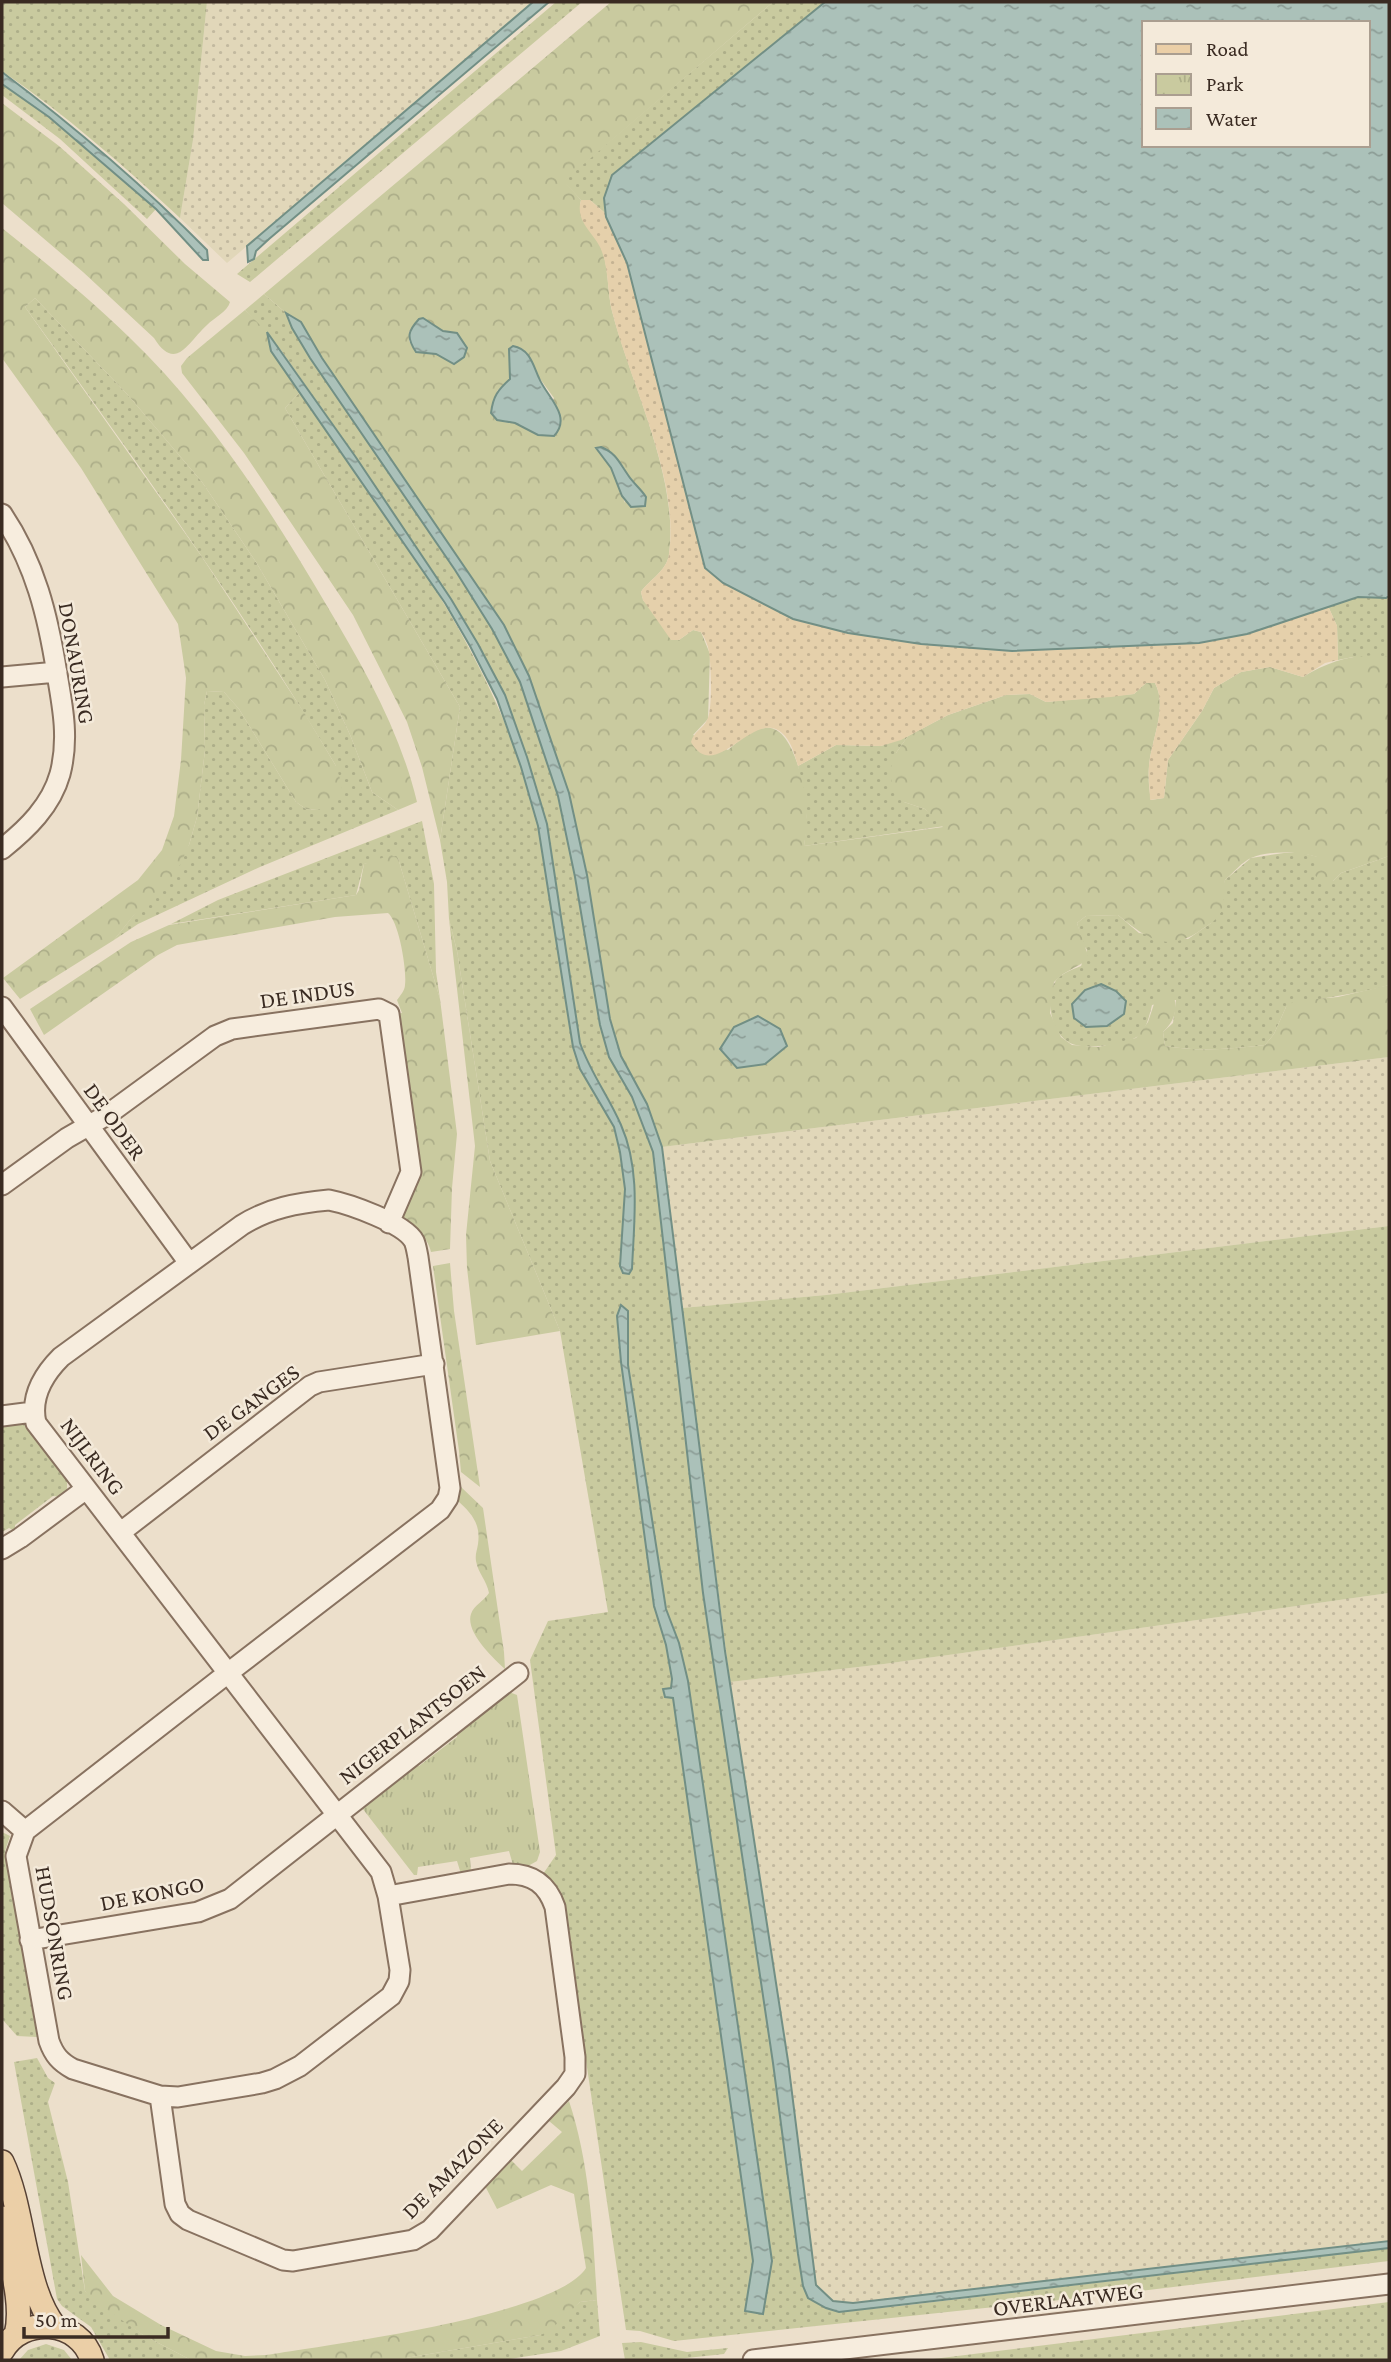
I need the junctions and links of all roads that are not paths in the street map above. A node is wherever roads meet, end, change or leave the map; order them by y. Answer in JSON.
{"nodes":[{"id":1,"x":2,"y":514,"type":"edge"},
{"id":2,"x":57,"y":672,"type":"junction"},
{"id":3,"x":2,"y":677,"type":"edge"},
{"id":4,"x":2,"y":849,"type":"edge"},
{"id":5,"x":2,"y":1007,"type":"edge"},
{"id":6,"x":88,"y":1126,"type":"junction"},
{"id":7,"x":2,"y":1185,"type":"edge"},
{"id":8,"x":389,"y":1223,"type":"junction"},
{"id":9,"x":189,"y":1263,"type":"junction"},
{"id":10,"x":434,"y":1364,"type":"junction"},
{"id":11,"x":33,"y":1412,"type":"junction"},
{"id":12,"x":2,"y":1416,"type":"edge"},
{"id":13,"x":86,"y":1489,"type":"junction"},
{"id":14,"x":121,"y":1532,"type":"junction"},
{"id":15,"x":2,"y":1549,"type":"edge"},
{"id":16,"x":228,"y":1673,"type":"junction"},
{"id":17,"x":518,"y":1673,"type":"dead end"},
{"id":18,"x":2,"y":1811,"type":"edge"},
{"id":19,"x":337,"y":1815,"type":"junction"},
{"id":20,"x":25,"y":1831,"type":"junction"},
{"id":21,"x":388,"y":1896,"type":"junction"},
{"id":22,"x":30,"y":1940,"type":"junction"},
{"id":23,"x":160,"y":2096,"type":"junction"},
{"id":24,"x":2,"y":2162,"type":"edge"},
{"id":25,"x":2,"y":2218,"type":"edge"},
{"id":26,"x":1389,"y":2284,"type":"edge"},
{"id":27,"x":55,"y":2327,"type":"junction"},
{"id":28,"x":9,"y":2343,"type":"edge"},
{"id":29,"x":92,"y":2360,"type":"edge"},
{"id":30,"x":753,"y":2360,"type":"edge"}],
"edges":[{"from":1,"to":2,"type":"street","name":"DONAURING"},
{"from":2,"to":3,"type":"street"},
{"from":2,"to":4,"type":"street","name":"DONAURING"},
{"from":5,"to":6,"type":"street","name":"DE ODER"},
{"from":6,"to":7,"type":"street"},
{"from":6,"to":8,"type":"street","name":"DE INDUS"},
{"from":6,"to":9,"type":"street","name":"DE ODER"},
{"from":8,"to":9,"type":"street","name":"NIJLRING"},
{"from":8,"to":10,"type":"street","name":"NIJLRING"},
{"from":9,"to":11,"type":"street","name":"NIJLRING"},
{"from":10,"to":14,"type":"street","name":"DE GANGES"},
{"from":10,"to":16,"type":"street","name":"NIJLRING"},
{"from":11,"to":12,"type":"street"},
{"from":11,"to":13,"type":"street","name":"NIJLRING"},
{"from":13,"to":14,"type":"street","name":"NIJLRING"},
{"from":13,"to":15,"type":"street"},
{"from":14,"to":16,"type":"street","name":"NIJLRING"},
{"from":16,"to":19,"type":"street","name":"HUDSONRING"},
{"from":16,"to":20,"type":"street"},
{"from":17,"to":19,"type":"street","name":"NIGERPLANTSOEN"},
{"from":18,"to":20,"type":"street"},
{"from":19,"to":21,"type":"street","name":"HUDSONRING"},
{"from":19,"to":22,"type":"street","name":"DE KONGO"},
{"from":20,"to":22,"type":"street","name":"HUDSONRING"},
{"from":21,"to":23,"type":"street","name":"HUDSONRING"},
{"from":21,"to":23,"type":"street","name":"DE AMAZONE"},
{"from":22,"to":23,"type":"street","name":"HUDSONRING"},
{"from":24,"to":27,"type":"main road"},
{"from":25,"to":28,"type":"main road"},
{"from":26,"to":30,"type":"street","name":"OVERLAATWEG"},
{"from":27,"to":28,"type":"main road"},
{"from":27,"to":29,"type":"main road"}]}
